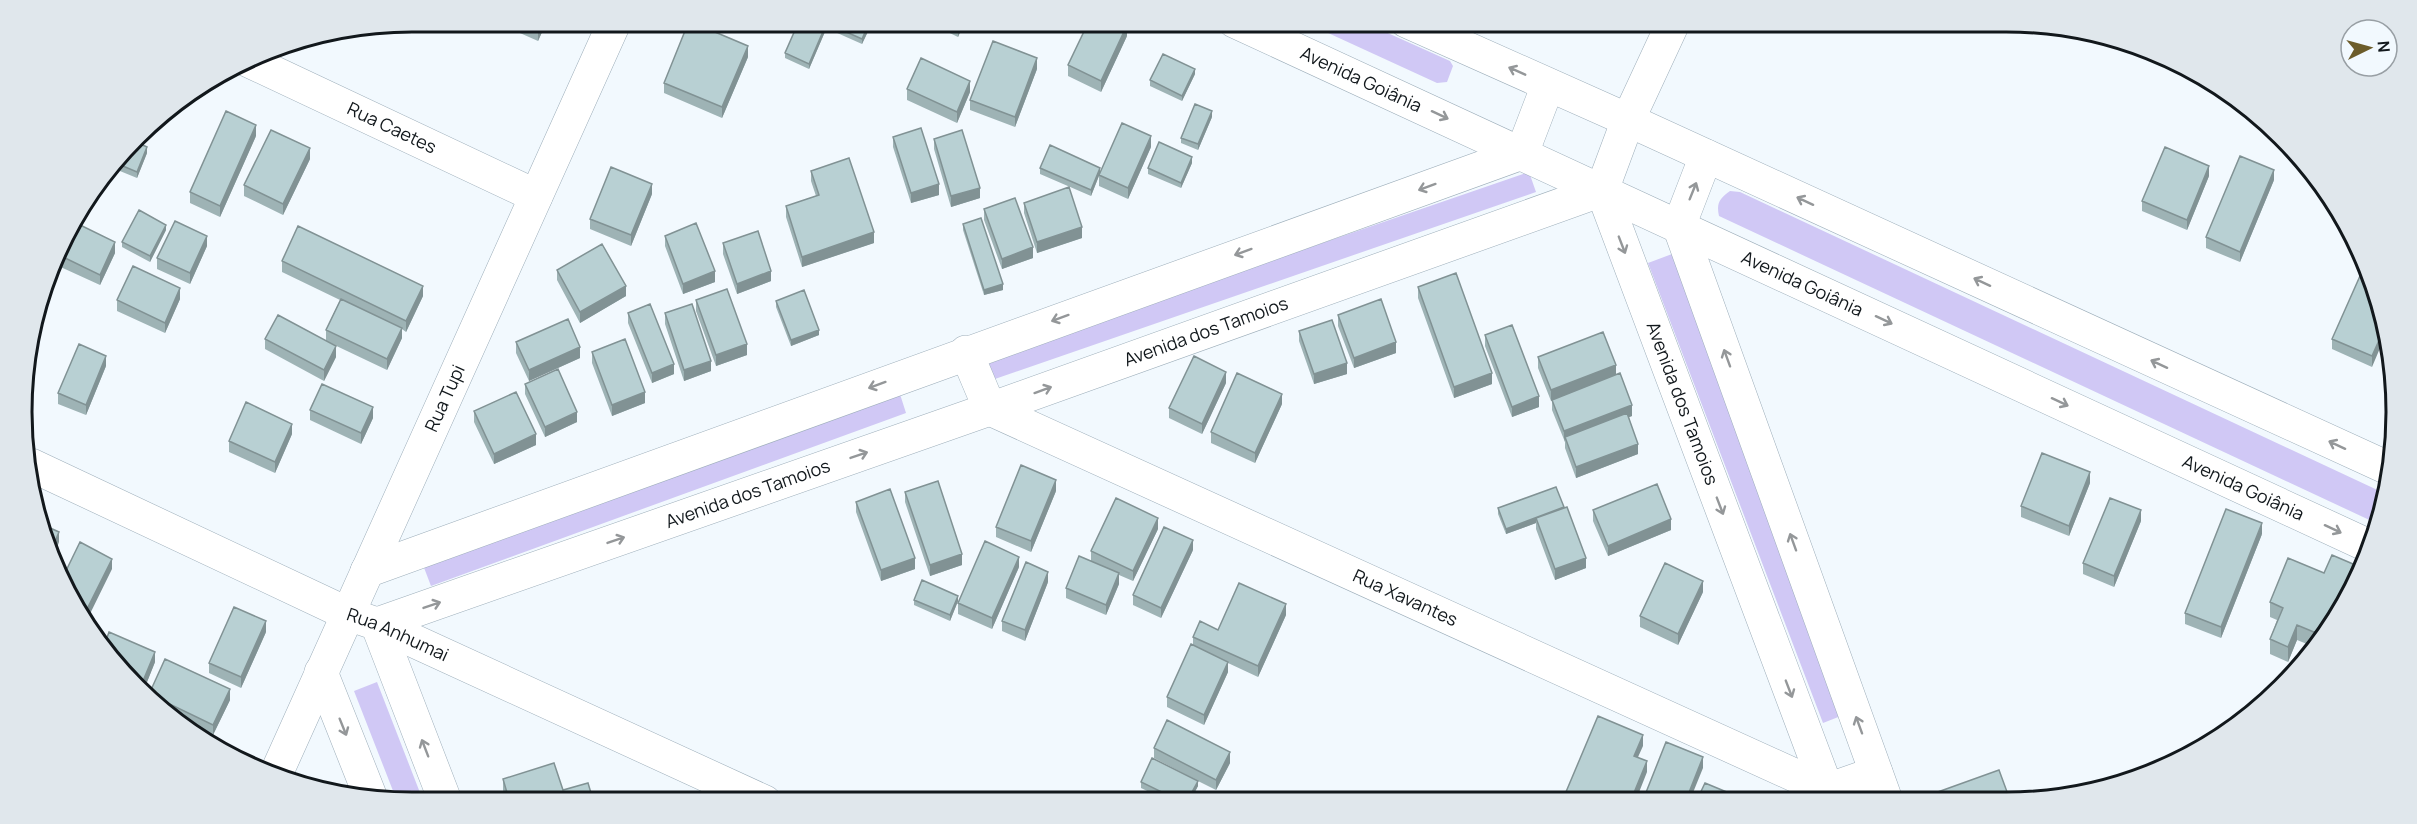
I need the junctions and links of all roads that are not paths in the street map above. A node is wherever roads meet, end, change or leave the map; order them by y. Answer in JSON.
{"nodes":[{"id":1,"x":610,"y":32,"type":"edge"},
{"id":2,"x":1258,"y":32,"type":"edge"},
{"id":3,"x":1430,"y":32,"type":"edge"},
{"id":4,"x":1669,"y":32,"type":"edge"},
{"id":5,"x":257,"y":65,"type":"edge"},
{"id":6,"x":1548,"y":85,"type":"junction"},
{"id":7,"x":1628,"y":120,"type":"junction"},
{"id":8,"x":1522,"y":153,"type":"junction"},
{"id":9,"x":1706,"y":156,"type":"junction"},
{"id":10,"x":1602,"y":190,"type":"junction"},
{"id":11,"x":536,"y":196,"type":"junction"},
{"id":12,"x":1679,"y":226,"type":"junction"},
{"id":13,"x":966,"y":352,"type":"junction"},
{"id":14,"x":990,"y":409,"type":"junction"},
{"id":15,"x":2381,"y":465,"type":"edge"},
{"id":16,"x":36,"y":467,"type":"edge"},
{"id":17,"x":2362,"y":543,"type":"edge"},
{"id":18,"x":367,"y":571,"type":"junction"},
{"id":19,"x":362,"y":619,"type":"junction"},
{"id":20,"x":321,"y":672,"type":"junction"},
{"id":21,"x":279,"y":768,"type":"edge"},
{"id":22,"x":1881,"y":786,"type":"edge"},
{"id":23,"x":368,"y":790,"type":"edge"},
{"id":24,"x":441,"y":792,"type":"edge"},
{"id":25,"x":743,"y":792,"type":"edge"},
{"id":26,"x":1822,"y":792,"type":"edge"},
{"id":27,"x":1828,"y":792,"type":"edge"},
{"id":28,"x":1846,"y":792,"type":"edge"}],
"edges":[{"from":1,"to":11,"type":"street","name":"Rua Tupi"},
{"from":2,"to":8,"type":"street","name":"Avenida Goiânia","one_way":true},
{"from":6,"to":3,"type":"street","one_way":true},
{"from":4,"to":7,"type":"street"},
{"from":5,"to":11,"type":"street","name":"Rua Caetes"},
{"from":6,"to":7,"type":"street"},
{"from":6,"to":8,"type":"street"},
{"from":7,"to":9,"type":"street"},
{"from":7,"to":10,"type":"street"},
{"from":8,"to":10,"type":"street","name":"Avenida Goiânia"},
{"from":8,"to":13,"type":"street","one_way":true},
{"from":12,"to":9,"type":"street","one_way":true},
{"from":15,"to":9,"type":"street","one_way":true},
{"from":10,"to":12,"type":"street","name":"Avenida Goiânia"},
{"from":14,"to":10,"type":"street","name":"Avenida dos Tamoios","one_way":true},
{"from":10,"to":27,"type":"street","name":"Avenida dos Tamoios","one_way":true},
{"from":11,"to":18,"type":"street","name":"Rua Tupi"},
{"from":12,"to":17,"type":"street","name":"Avenida Goiânia","one_way":true},
{"from":22,"to":12,"type":"street","one_way":true},
{"from":13,"to":14,"type":"street"},
{"from":13,"to":18,"type":"street","one_way":true},
{"from":19,"to":14,"type":"street","name":"Avenida dos Tamoios","one_way":true},
{"from":14,"to":26,"type":"street","name":"Rua Xavantes"},
{"from":16,"to":19,"type":"street","name":"Rua Anhumai"},
{"from":18,"to":19,"type":"street","name":"Rua Tupi"},
{"from":19,"to":20,"type":"street","name":"Rua Tupi"},
{"from":24,"to":19,"type":"street","one_way":true},
{"from":19,"to":25,"type":"street","name":"Rua Anhumai"},
{"from":20,"to":21,"type":"street","name":"Rua Tupi"},
{"from":20,"to":23,"type":"street","one_way":true},
{"from":22,"to":28,"type":"street"}]}
